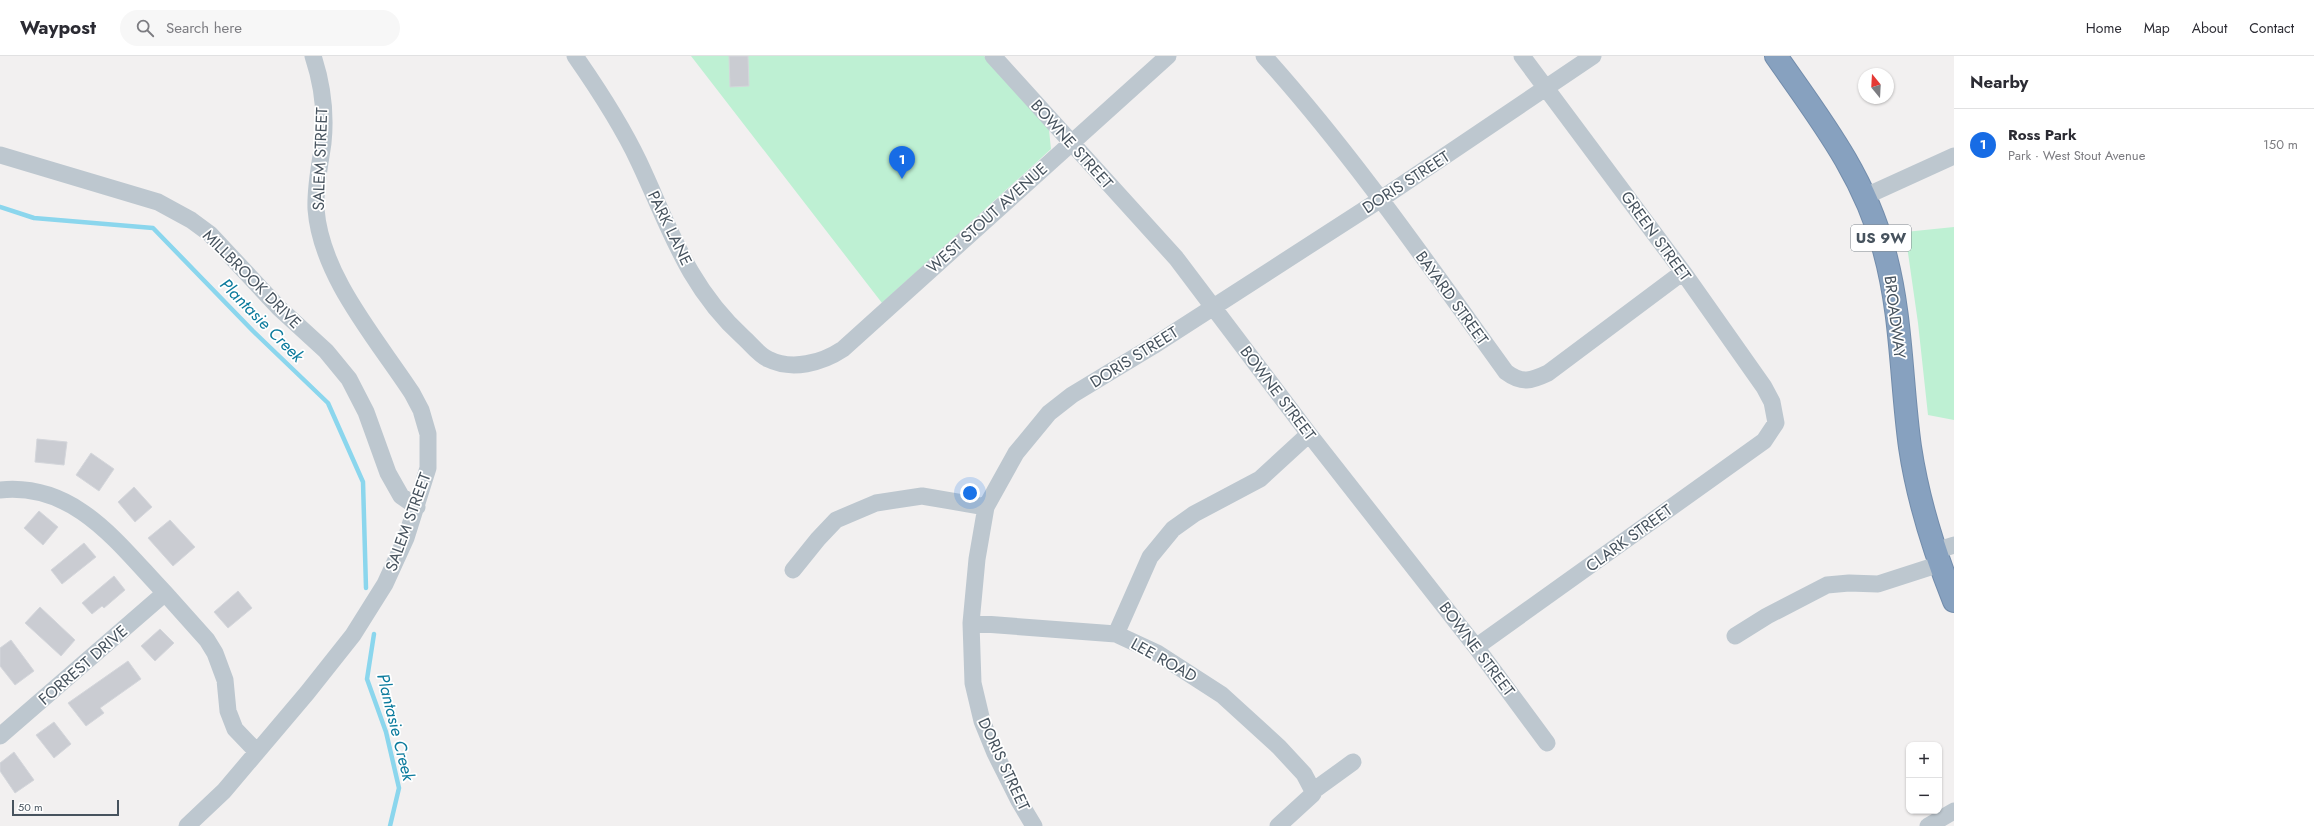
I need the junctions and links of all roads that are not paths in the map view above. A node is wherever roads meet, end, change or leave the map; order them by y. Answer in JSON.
{"nodes":[{"id":1,"x":313,"y":56,"type":"edge"},
{"id":2,"x":575,"y":56,"type":"edge"},
{"id":3,"x":993,"y":56,"type":"edge"},
{"id":4,"x":1168,"y":56,"type":"edge"},
{"id":5,"x":1264,"y":56,"type":"edge"},
{"id":6,"x":1522,"y":56,"type":"edge"},
{"id":7,"x":1593,"y":56,"type":"edge"},
{"id":8,"x":1776,"y":56,"type":"edge"},
{"id":9,"x":1547,"y":88,"type":"junction"},
{"id":10,"x":1071,"y":143,"type":"junction"},
{"id":11,"x":0,"y":155,"type":"edge"},
{"id":12,"x":1954,"y":156,"type":"edge"},
{"id":13,"x":1866,"y":196,"type":"junction"},
{"id":14,"x":1381,"y":199,"type":"junction"},
{"id":15,"x":1683,"y":272,"type":"junction"},
{"id":16,"x":1213,"y":308,"type":"junction"},
{"id":17,"x":798,"y":364,"type":"joint"},
{"id":18,"x":1776,"y":423,"type":"joint"},
{"id":19,"x":1309,"y":434,"type":"junction"},
{"id":20,"x":0,"y":490,"type":"edge"},
{"id":21,"x":417,"y":507,"type":"junction"},
{"id":22,"x":986,"y":507,"type":"junction"},
{"id":23,"x":1943,"y":554,"type":"edge"},
{"id":24,"x":793,"y":570,"type":"dead end"},
{"id":25,"x":165,"y":593,"type":"junction"},
{"id":26,"x":1954,"y":601,"type":"edge"},
{"id":27,"x":970,"y":622,"type":"junction"},
{"id":28,"x":1116,"y":634,"type":"junction"},
{"id":29,"x":1735,"y":636,"type":"dead end"},
{"id":30,"x":1476,"y":647,"type":"junction"},
{"id":31,"x":0,"y":736,"type":"edge"},
{"id":32,"x":1547,"y":743,"type":"dead end"},
{"id":33,"x":256,"y":751,"type":"junction"},
{"id":34,"x":1353,"y":762,"type":"dead end"},
{"id":35,"x":1313,"y":791,"type":"junction"},
{"id":36,"x":1954,"y":811,"type":"edge"},
{"id":37,"x":187,"y":826,"type":"edge"},
{"id":38,"x":1034,"y":826,"type":"edge"},
{"id":39,"x":1278,"y":826,"type":"edge"},
{"id":40,"x":1928,"y":826,"type":"edge"}],
"edges":[{"from":1,"to":21,"type":"street","name":"SALEM STREET"},
{"from":2,"to":17,"type":"street","name":"PARK LANE"},
{"from":3,"to":10,"type":"street","name":"BOWNE STREET"},
{"from":4,"to":10,"type":"street","name":"WEST STOUT AVENUE"},
{"from":5,"to":14,"type":"street","name":"BAYARD STREET"},
{"from":6,"to":9,"type":"street","name":"GREEN STREET"},
{"from":7,"to":9,"type":"street","name":"DORIS STREET"},
{"from":8,"to":13,"type":"highway","name":"BROADWAY","number":"US 9W"},
{"from":9,"to":14,"type":"street","name":"DORIS STREET"},
{"from":9,"to":15,"type":"street","name":"GREEN STREET"},
{"from":10,"to":16,"type":"street","name":"BOWNE STREET"},
{"from":10,"to":17,"type":"street","name":"WEST STOUT AVENUE"},
{"from":11,"to":21,"type":"street","name":"MILLBROOK DRIVE"},
{"from":12,"to":13,"type":"street"},
{"from":13,"to":23,"type":"highway","name":"BROADWAY","number":"US 9W"},
{"from":14,"to":15,"type":"street","name":"BAYARD STREET"},
{"from":14,"to":16,"type":"street","name":"DORIS STREET"},
{"from":15,"to":18,"type":"street","name":"GREEN STREET"},
{"from":16,"to":19,"type":"street","name":"BOWNE STREET"},
{"from":16,"to":22,"type":"street","name":"DORIS STREET"},
{"from":18,"to":30,"type":"street","name":"CLARK STREET"},
{"from":19,"to":28,"type":"street"},
{"from":19,"to":30,"type":"street","name":"BOWNE STREET"},
{"from":20,"to":25,"type":"street"},
{"from":21,"to":33,"type":"street","name":"SALEM STREET"},
{"from":22,"to":24,"type":"street"},
{"from":22,"to":27,"type":"street","name":"DORIS STREET"},
{"from":23,"to":26,"type":"highway","name":"BROADWAY","number":"US 9W"},
{"from":23,"to":29,"type":"street"},
{"from":25,"to":31,"type":"street","name":"FORREST DRIVE"},
{"from":25,"to":33,"type":"street"},
{"from":27,"to":28,"type":"street","name":"LEE ROAD"},
{"from":27,"to":38,"type":"street","name":"DORIS STREET"},
{"from":28,"to":35,"type":"street","name":"LEE ROAD"},
{"from":30,"to":32,"type":"street","name":"BOWNE STREET"},
{"from":33,"to":37,"type":"street","name":"SALEM STREET"},
{"from":34,"to":35,"type":"street"},
{"from":35,"to":39,"type":"street"},
{"from":36,"to":40,"type":"street"}]}
